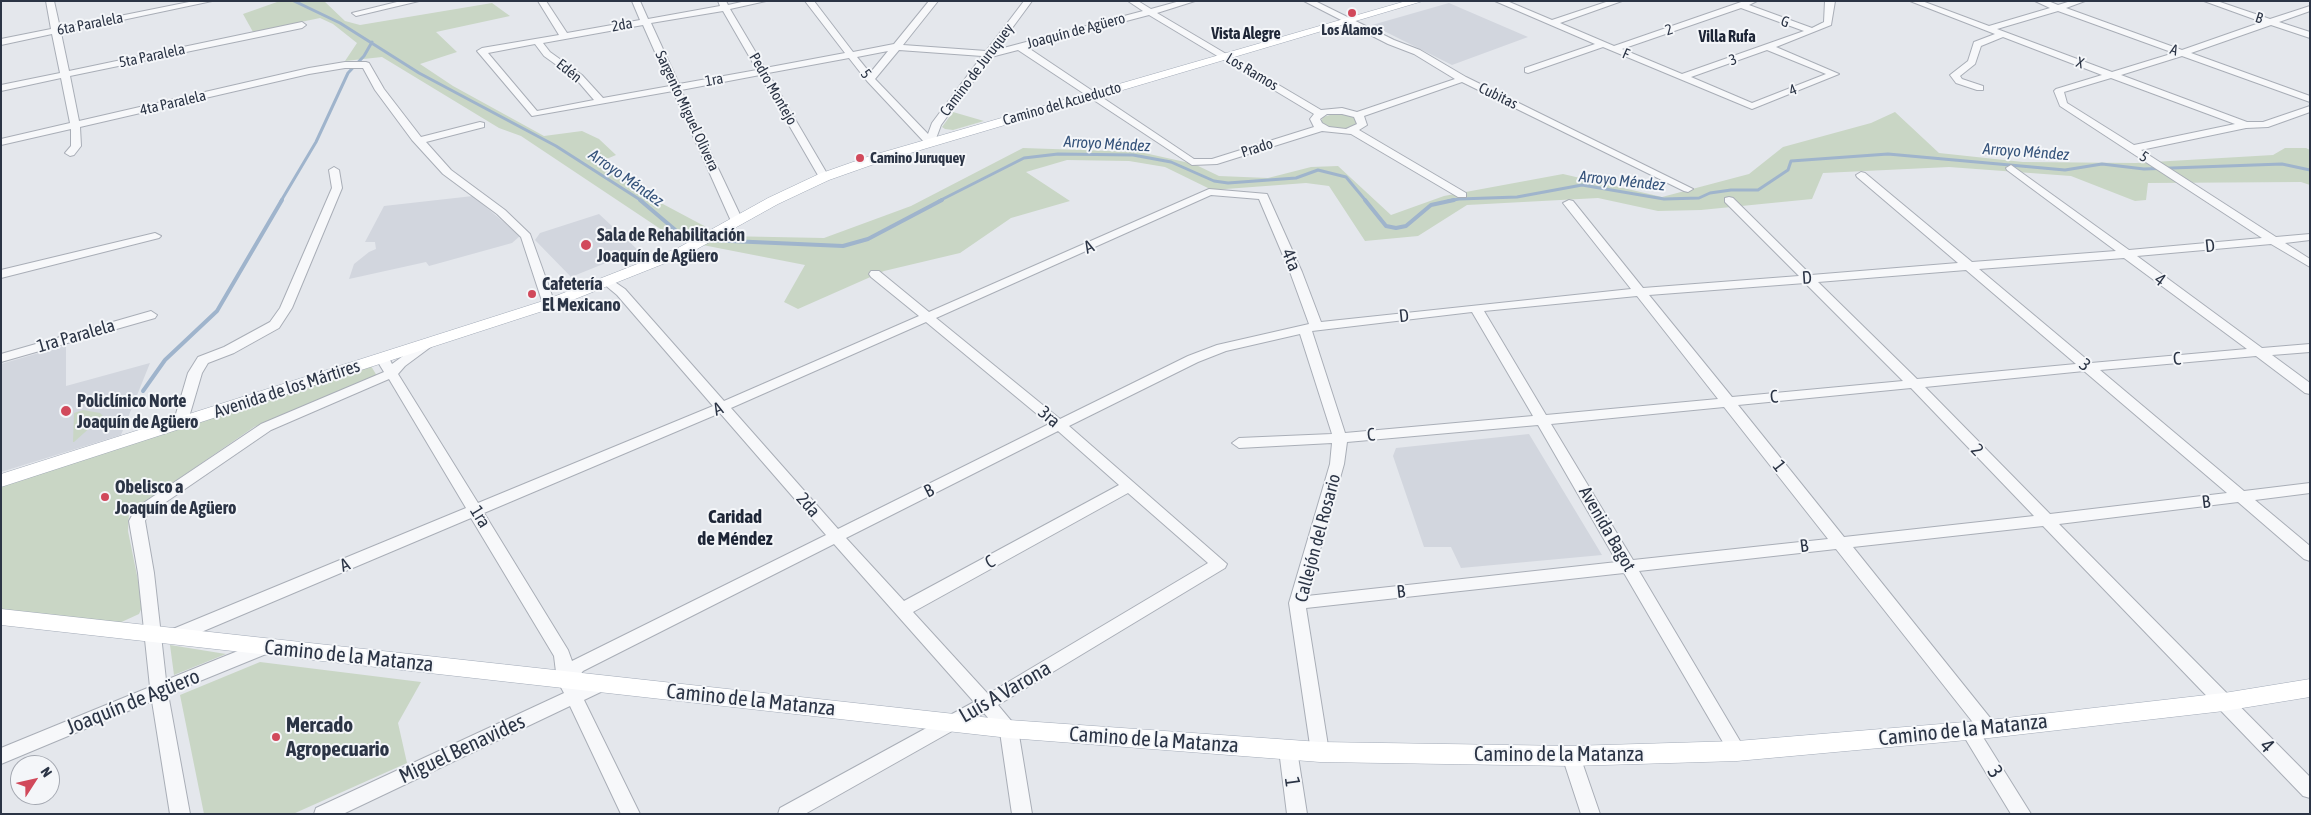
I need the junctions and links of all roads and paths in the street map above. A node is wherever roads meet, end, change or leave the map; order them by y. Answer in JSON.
{"nodes":[{"id":1,"x":50,"y":1,"type":"edge"},
{"id":2,"x":208,"y":1,"type":"edge"},
{"id":3,"x":415,"y":1,"type":"edge"},
{"id":4,"x":542,"y":1,"type":"edge"},
{"id":5,"x":636,"y":1,"type":"edge"},
{"id":6,"x":762,"y":1,"type":"edge"},
{"id":7,"x":809,"y":1,"type":"edge"},
{"id":8,"x":934,"y":1,"type":"edge"},
{"id":9,"x":1028,"y":1,"type":"edge"},
{"id":10,"x":1132,"y":1,"type":"edge"},
{"id":11,"x":1190,"y":1,"type":"edge"},
{"id":12,"x":1308,"y":1,"type":"edge"},
{"id":13,"x":1418,"y":1,"type":"edge"},
{"id":14,"x":1499,"y":1,"type":"edge"},
{"id":15,"x":1618,"y":1,"type":"edge"},
{"id":16,"x":1731,"y":1,"type":"edge"},
{"id":17,"x":1753,"y":1,"type":"edge"},
{"id":18,"x":1831,"y":1,"type":"edge"},
{"id":19,"x":1914,"y":1,"type":"edge"},
{"id":20,"x":2039,"y":1,"type":"edge"},
{"id":21,"x":2081,"y":1,"type":"edge"},
{"id":22,"x":2208,"y":1,"type":"edge"},
{"id":23,"x":390,"y":4,"type":"edge"},
{"id":24,"x":723,"y":5,"type":"edge"},
{"id":25,"x":1741,"y":5,"type":"junction"},
{"id":26,"x":2058,"y":8,"type":"junction"},
{"id":27,"x":2310,"y":8,"type":"edge"},
{"id":28,"x":1150,"y":12,"type":"junction"},
{"id":29,"x":356,"y":13,"type":"dead end"},
{"id":30,"x":646,"y":21,"type":"junction"},
{"id":31,"x":1348,"y":22,"type":"junction"},
{"id":32,"x":2270,"y":22,"type":"junction"},
{"id":33,"x":1552,"y":23,"type":"junction"},
{"id":34,"x":302,"y":25,"type":"dead end"},
{"id":35,"x":1988,"y":29,"type":"junction"},
{"id":36,"x":56,"y":31,"type":"junction"},
{"id":37,"x":1812,"y":31,"type":"junction"},
{"id":38,"x":2003,"y":34,"type":"junction"},
{"id":39,"x":2310,"y":35,"type":"edge"},
{"id":40,"x":564,"y":36,"type":"junction"},
{"id":41,"x":537,"y":41,"type":"junction"},
{"id":42,"x":1,"y":42,"type":"edge"},
{"id":43,"x":1603,"y":44,"type":"junction"},
{"id":44,"x":1019,"y":46,"type":"junction"},
{"id":45,"x":894,"y":47,"type":"junction"},
{"id":46,"x":1768,"y":47,"type":"junction"},
{"id":47,"x":1613,"y":48,"type":"junction"},
{"id":48,"x":2182,"y":53,"type":"junction"},
{"id":49,"x":991,"y":54,"type":"junction"},
{"id":50,"x":851,"y":55,"type":"junction"},
{"id":51,"x":1227,"y":56,"type":"junction"},
{"id":52,"x":1528,"y":70,"type":"dead end"},
{"id":53,"x":764,"y":71,"type":"junction"},
{"id":54,"x":66,"y":74,"type":"junction"},
{"id":55,"x":2112,"y":75,"type":"junction"},
{"id":56,"x":1682,"y":77,"type":"junction"},
{"id":57,"x":870,"y":79,"type":"junction"},
{"id":58,"x":1463,"y":79,"type":"junction"},
{"id":59,"x":1,"y":88,"type":"edge"},
{"id":60,"x":676,"y":88,"type":"junction"},
{"id":61,"x":1980,"y":88,"type":"dead end"},
{"id":62,"x":1092,"y":96,"type":"junction"},
{"id":63,"x":2310,"y":99,"type":"edge"},
{"id":64,"x":601,"y":102,"type":"junction"},
{"id":65,"x":1752,"y":106,"type":"joint"},
{"id":66,"x":2310,"y":109,"type":"edge"},
{"id":67,"x":1320,"y":113,"type":"junction"},
{"id":68,"x":535,"y":114,"type":"joint"},
{"id":69,"x":1356,"y":115,"type":"junction"},
{"id":70,"x":76,"y":125,"type":"junction"},
{"id":71,"x":480,"y":125,"type":"dead end"},
{"id":72,"x":2246,"y":125,"type":"junction"},
{"id":73,"x":1322,"y":128,"type":"junction"},
{"id":74,"x":1353,"y":131,"type":"junction"},
{"id":75,"x":419,"y":141,"type":"junction"},
{"id":76,"x":1,"y":142,"type":"edge"},
{"id":77,"x":930,"y":142,"type":"junction"},
{"id":78,"x":2131,"y":149,"type":"junction"},
{"id":79,"x":70,"y":154,"type":"dead end"},
{"id":80,"x":2011,"y":168,"type":"dead end"},
{"id":81,"x":334,"y":170,"type":"dead end"},
{"id":82,"x":1861,"y":175,"type":"dead end"},
{"id":83,"x":824,"y":177,"type":"junction"},
{"id":84,"x":1688,"y":188,"type":"dead end"},
{"id":85,"x":1462,"y":195,"type":"dead end"},
{"id":86,"x":1263,"y":196,"type":"joint"},
{"id":87,"x":1729,"y":200,"type":"dead end"},
{"id":88,"x":1570,"y":203,"type":"dead end"},
{"id":89,"x":736,"y":221,"type":"junction"},
{"id":90,"x":154,"y":236,"type":"dead end"},
{"id":91,"x":2310,"y":237,"type":"edge"},
{"id":92,"x":2271,"y":240,"type":"junction"},
{"id":93,"x":683,"y":251,"type":"joint"},
{"id":94,"x":2124,"y":254,"type":"junction"},
{"id":95,"x":2310,"y":264,"type":"edge"},
{"id":96,"x":1969,"y":266,"type":"junction"},
{"id":97,"x":1,"y":274,"type":"edge"},
{"id":98,"x":875,"y":274,"type":"dead end"},
{"id":99,"x":1807,"y":278,"type":"junction"},
{"id":100,"x":609,"y":282,"type":"junction"},
{"id":101,"x":1640,"y":292,"type":"junction"},
{"id":102,"x":549,"y":304,"type":"junction"},
{"id":103,"x":1476,"y":308,"type":"junction"},
{"id":104,"x":151,"y":315,"type":"dead end"},
{"id":105,"x":928,"y":318,"type":"junction"},
{"id":106,"x":1310,"y":327,"type":"junction"},
{"id":107,"x":430,"y":343,"type":"junction"},
{"id":108,"x":2310,"y":348,"type":"edge"},
{"id":109,"x":2258,"y":352,"type":"junction"},
{"id":110,"x":1,"y":358,"type":"edge"},
{"id":111,"x":383,"y":359,"type":"junction"},
{"id":112,"x":2087,"y":367,"type":"junction"},
{"id":113,"x":392,"y":373,"type":"junction"},
{"id":114,"x":1913,"y":383,"type":"junction"},
{"id":115,"x":2310,"y":390,"type":"edge"},
{"id":116,"x":1728,"y":401,"type":"junction"},
{"id":117,"x":722,"y":408,"type":"junction"},
{"id":118,"x":1543,"y":420,"type":"junction"},
{"id":119,"x":180,"y":424,"type":"junction"},
{"id":120,"x":1059,"y":425,"type":"junction"},
{"id":121,"x":1340,"y":438,"type":"junction"},
{"id":122,"x":1238,"y":442,"type":"dead end"},
{"id":123,"x":1,"y":481,"type":"edge"},
{"id":124,"x":1130,"y":486,"type":"junction"},
{"id":125,"x":2310,"y":488,"type":"edge"},
{"id":126,"x":2244,"y":497,"type":"junction"},
{"id":127,"x":477,"y":511,"type":"junction"},
{"id":128,"x":2045,"y":520,"type":"junction"},
{"id":129,"x":837,"y":538,"type":"junction"},
{"id":130,"x":1838,"y":542,"type":"junction"},
{"id":131,"x":2310,"y":555,"type":"edge"},
{"id":132,"x":1219,"y":564,"type":"joint"},
{"id":133,"x":1630,"y":567,"type":"junction"},
{"id":134,"x":1297,"y":603,"type":"junction"},
{"id":135,"x":902,"y":610,"type":"junction"},
{"id":136,"x":1,"y":617,"type":"edge"},
{"id":137,"x":163,"y":635,"type":"junction"},
{"id":138,"x":265,"y":647,"type":"junction"},
{"id":139,"x":570,"y":688,"type":"junction"},
{"id":140,"x":2310,"y":688,"type":"edge"},
{"id":141,"x":159,"y":691,"type":"junction"},
{"id":142,"x":2224,"y":702,"type":"junction"},
{"id":143,"x":987,"y":703,"type":"junction"},
{"id":144,"x":953,"y":722,"type":"junction"},
{"id":145,"x":1009,"y":728,"type":"junction"},
{"id":146,"x":1979,"y":729,"type":"junction"},
{"id":147,"x":1288,"y":750,"type":"junction"},
{"id":148,"x":1737,"y":751,"type":"junction"},
{"id":149,"x":1320,"y":752,"type":"junction"},
{"id":150,"x":1,"y":756,"type":"edge"},
{"id":151,"x":1570,"y":756,"type":"junction"},
{"id":152,"x":2310,"y":790,"type":"edge"},
{"id":153,"x":180,"y":814,"type":"edge"},
{"id":154,"x":323,"y":814,"type":"edge"},
{"id":155,"x":631,"y":814,"type":"edge"},
{"id":156,"x":787,"y":814,"type":"edge"},
{"id":157,"x":1022,"y":814,"type":"edge"},
{"id":158,"x":1297,"y":814,"type":"edge"},
{"id":159,"x":1591,"y":814,"type":"edge"},
{"id":160,"x":2022,"y":814,"type":"edge"}],
"edges":[{"from":1,"to":36,"type":"street"},
{"from":2,"to":36,"type":"street","name":"6ta Paralela"},
{"from":3,"to":23,"type":"street"},
{"from":4,"to":40,"type":"street","name":"Edén"},
{"from":5,"to":30,"type":"street","name":"Sargento Miguel Olivera"},
{"from":6,"to":24,"type":"street","name":"2da"},
{"from":7,"to":50,"type":"street","name":"5"},
{"from":8,"to":45,"type":"street"},
{"from":9,"to":49,"type":"street","name":"Camino de Juruquey"},
{"from":10,"to":28,"type":"street","name":"Los Ramos"},
{"from":11,"to":28,"type":"street","name":"Joaquín de Agüero"},
{"from":12,"to":31,"type":"street","name":"Cubitas"},
{"from":13,"to":31,"type":"main road","name":"Camino del Acueducto"},
{"from":14,"to":33,"type":"street","name":"F"},
{"from":15,"to":33,"type":"street"},
{"from":16,"to":25,"type":"street","name":"G"},
{"from":17,"to":25,"type":"street","name":"2"},
{"from":18,"to":37,"type":"street"},
{"from":19,"to":35,"type":"street","name":"X"},
{"from":20,"to":26,"type":"street","name":"A"},
{"from":21,"to":26,"type":"street"},
{"from":22,"to":32,"type":"street","name":"B"},
{"from":23,"to":29,"type":"street"},
{"from":24,"to":30,"type":"street","name":"2da"},
{"from":24,"to":53,"type":"street","name":"Pedro Montejo"},
{"from":25,"to":37,"type":"street","name":"G"},
{"from":25,"to":47,"type":"street","name":"2"},
{"from":26,"to":35,"type":"street"},
{"from":26,"to":48,"type":"street","name":"A"},
{"from":27,"to":32,"type":"street"},
{"from":28,"to":44,"type":"street","name":"Joaquín de Agüero"},
{"from":28,"to":51,"type":"street","name":"Los Ramos"},
{"from":30,"to":40,"type":"street","name":"2da"},
{"from":30,"to":60,"type":"street","name":"Sargento Miguel Olivera"},
{"from":31,"to":51,"type":"main road","name":"Camino del Acueducto"},
{"from":31,"to":58,"type":"street","name":"Cubitas"},
{"from":32,"to":39,"type":"street","name":"B"},
{"from":32,"to":48,"type":"street"},
{"from":33,"to":43,"type":"street","name":"F"},
{"from":34,"to":54,"type":"street","name":"5ta Paralela"},
{"from":35,"to":38,"type":"street","name":"X"},
{"from":36,"to":42,"type":"street","name":"6ta Paralela"},
{"from":36,"to":54,"type":"street"},
{"from":37,"to":46,"type":"street","name":"3"},
{"from":38,"to":55,"type":"street","name":"X"},
{"from":38,"to":61,"type":"street"},
{"from":40,"to":41,"type":"street","name":"2da"},
{"from":41,"to":64,"type":"street","name":"Edén"},
{"from":41,"to":68,"type":"street","name":"2da"},
{"from":43,"to":47,"type":"street","name":"F"},
{"from":43,"to":52,"type":"street"},
{"from":44,"to":49,"type":"street","name":"Joaquín de Agüero"},
{"from":44,"to":62,"type":"street"},
{"from":45,"to":49,"type":"street"},
{"from":45,"to":50,"type":"street","name":"1ra"},
{"from":45,"to":57,"type":"street"},
{"from":46,"to":56,"type":"street","name":"3"},
{"from":46,"to":65,"type":"street","name":"4"},
{"from":47,"to":56,"type":"street","name":"F"},
{"from":48,"to":55,"type":"street"},
{"from":48,"to":63,"type":"street","name":"A"},
{"from":49,"to":77,"type":"street","name":"Camino de Juruquey"},
{"from":50,"to":53,"type":"street","name":"1ra"},
{"from":50,"to":57,"type":"street","name":"5"},
{"from":51,"to":62,"type":"main road","name":"Camino del Acueducto"},
{"from":51,"to":67,"type":"street","name":"Los Ramos"},
{"from":53,"to":60,"type":"street","name":"1ra"},
{"from":53,"to":83,"type":"street","name":"Pedro Montejo"},
{"from":54,"to":59,"type":"street","name":"5ta Paralela"},
{"from":54,"to":70,"type":"street"},
{"from":55,"to":72,"type":"street","name":"X"},
{"from":55,"to":78,"type":"street"},
{"from":56,"to":65,"type":"street","name":"F"},
{"from":57,"to":77,"type":"street","name":"5"},
{"from":58,"to":69,"type":"street"},
{"from":58,"to":84,"type":"street","name":"Cubitas"},
{"from":60,"to":64,"type":"street","name":"1ra"},
{"from":60,"to":89,"type":"street","name":"Sargento Miguel Olivera"},
{"from":62,"to":73,"type":"street","name":"Prado"},
{"from":62,"to":77,"type":"main road","name":"Camino del Acueducto"},
{"from":64,"to":68,"type":"street","name":"1ra"},
{"from":66,"to":72,"type":"street","name":"5"},
{"from":67,"to":69,"type":"street"},
{"from":67,"to":73,"type":"street"},
{"from":69,"to":74,"type":"street"},
{"from":70,"to":75,"type":"street","name":"4ta Paralela"},
{"from":70,"to":76,"type":"street","name":"4ta Paralela"},
{"from":70,"to":79,"type":"street"},
{"from":71,"to":75,"type":"street"},
{"from":72,"to":78,"type":"street","name":"5"},
{"from":73,"to":74,"type":"street"},
{"from":74,"to":85,"type":"street"},
{"from":75,"to":102,"type":"street"},
{"from":77,"to":83,"type":"main road","name":"Camino del Acueducto"},
{"from":78,"to":92,"type":"street","name":"5"},
{"from":80,"to":94,"type":"street","name":"4"},
{"from":81,"to":119,"type":"street"},
{"from":82,"to":96,"type":"street","name":"3"},
{"from":83,"to":89,"type":"main road","name":"Camino del Acueducto"},
{"from":86,"to":105,"type":"street","name":"A"},
{"from":86,"to":106,"type":"street","name":"4ta"},
{"from":87,"to":99,"type":"street","name":"2"},
{"from":88,"to":101,"type":"street","name":"1"},
{"from":89,"to":93,"type":"main road","name":"Camino del Acueducto"},
{"from":90,"to":97,"type":"street"},
{"from":91,"to":92,"type":"street","name":"D"},
{"from":92,"to":94,"type":"street","name":"D"},
{"from":92,"to":95,"type":"street","name":"5"},
{"from":93,"to":100,"type":"main road","name":"Avenida de los Mártires"},
{"from":94,"to":96,"type":"street","name":"D"},
{"from":94,"to":109,"type":"street","name":"4"},
{"from":96,"to":99,"type":"street","name":"D"},
{"from":96,"to":112,"type":"street","name":"3"},
{"from":98,"to":105,"type":"street","name":"3ra"},
{"from":99,"to":101,"type":"street","name":"D"},
{"from":99,"to":114,"type":"street","name":"2"},
{"from":100,"to":102,"type":"main road","name":"Avenida de los Mártires"},
{"from":100,"to":117,"type":"street","name":"2da"},
{"from":101,"to":103,"type":"street","name":"D"},
{"from":101,"to":116,"type":"street","name":"1"},
{"from":102,"to":107,"type":"main road","name":"Avenida de los Mártires"},
{"from":103,"to":106,"type":"street","name":"D"},
{"from":103,"to":118,"type":"street","name":"Avenida Bagot"},
{"from":104,"to":110,"type":"street","name":"1ra Paralela"},
{"from":105,"to":117,"type":"street","name":"A"},
{"from":105,"to":120,"type":"street","name":"3ra"},
{"from":106,"to":120,"type":"street","name":"B"},
{"from":106,"to":121,"type":"street","name":"Callejón del Rosario"},
{"from":107,"to":111,"type":"main road","name":"Avenida de los Mártires"},
{"from":107,"to":113,"type":"street","name":"Avenida de los Mártires"},
{"from":108,"to":109,"type":"street","name":"C"},
{"from":109,"to":112,"type":"street","name":"C"},
{"from":109,"to":115,"type":"street","name":"4"},
{"from":111,"to":113,"type":"street","name":"1ra"},
{"from":111,"to":119,"type":"main road","name":"Avenida de los Mártires"},
{"from":112,"to":114,"type":"street","name":"C"},
{"from":112,"to":126,"type":"street","name":"3"},
{"from":113,"to":127,"type":"street","name":"1ra"},
{"from":113,"to":137,"type":"street","name":"Avenida de los Mártires"},
{"from":114,"to":116,"type":"street","name":"C"},
{"from":114,"to":128,"type":"street","name":"2"},
{"from":116,"to":118,"type":"street","name":"C"},
{"from":116,"to":130,"type":"street","name":"1"},
{"from":117,"to":127,"type":"street","name":"A"},
{"from":117,"to":129,"type":"street","name":"2da"},
{"from":118,"to":121,"type":"street","name":"C"},
{"from":118,"to":133,"type":"street","name":"Avenida Bagot"},
{"from":119,"to":123,"type":"main road","name":"Avenida de los Mártires"},
{"from":120,"to":124,"type":"street","name":"3ra"},
{"from":120,"to":129,"type":"street","name":"B"},
{"from":121,"to":122,"type":"street","name":"C"},
{"from":121,"to":134,"type":"street","name":"Callejón del Rosario"},
{"from":124,"to":132,"type":"street","name":"3ra"},
{"from":124,"to":135,"type":"street","name":"C"},
{"from":125,"to":126,"type":"street","name":"B"},
{"from":126,"to":128,"type":"street","name":"B"},
{"from":126,"to":131,"type":"street","name":"3"},
{"from":127,"to":137,"type":"street","name":"A"},
{"from":127,"to":139,"type":"street","name":"1ra"},
{"from":128,"to":130,"type":"street","name":"B"},
{"from":128,"to":142,"type":"street","name":"2"},
{"from":129,"to":135,"type":"street","name":"2da"},
{"from":129,"to":139,"type":"street","name":"B"},
{"from":130,"to":133,"type":"street","name":"B"},
{"from":130,"to":146,"type":"street","name":"1"},
{"from":132,"to":143,"type":"street","name":"Luís A Varona"},
{"from":133,"to":134,"type":"street","name":"B"},
{"from":133,"to":148,"type":"street","name":"Avenida Bagot"},
{"from":134,"to":149,"type":"street","name":"Callejón del Rosario"},
{"from":135,"to":143,"type":"street","name":"2da"},
{"from":136,"to":137,"type":"main road","name":"Camino de la Matanza"},
{"from":137,"to":138,"type":"main road","name":"Camino de la Matanza"},
{"from":137,"to":141,"type":"street"},
{"from":138,"to":139,"type":"main road","name":"Camino de la Matanza"},
{"from":138,"to":141,"type":"street","name":"Joaquín de Agüero"},
{"from":139,"to":144,"type":"main road","name":"Camino de la Matanza"},
{"from":139,"to":154,"type":"street","name":"Miguel Benavides"},
{"from":139,"to":155,"type":"street","name":"1ra"},
{"from":140,"to":142,"type":"main road","name":"Camino de la Matanza"},
{"from":141,"to":150,"type":"street","name":"Joaquín de Agüero"},
{"from":141,"to":153,"type":"street"},
{"from":142,"to":146,"type":"main road","name":"Camino de la Matanza"},
{"from":142,"to":152,"type":"street","name":"4"},
{"from":143,"to":144,"type":"street","name":"Luís A Varona"},
{"from":143,"to":145,"type":"street","name":"2da"},
{"from":144,"to":145,"type":"main road","name":"Camino de la Matanza"},
{"from":144,"to":156,"type":"street","name":"Luís A Varona"},
{"from":145,"to":147,"type":"main road","name":"Camino de la Matanza"},
{"from":145,"to":157,"type":"street"},
{"from":146,"to":148,"type":"main road","name":"Camino de la Matanza"},
{"from":146,"to":160,"type":"street","name":"3"},
{"from":147,"to":149,"type":"main road","name":"Camino de la Matanza"},
{"from":147,"to":158,"type":"street","name":"1"},
{"from":148,"to":151,"type":"main road","name":"Camino de la Matanza"},
{"from":149,"to":151,"type":"main road","name":"Camino de la Matanza"},
{"from":151,"to":159,"type":"street"}]}
